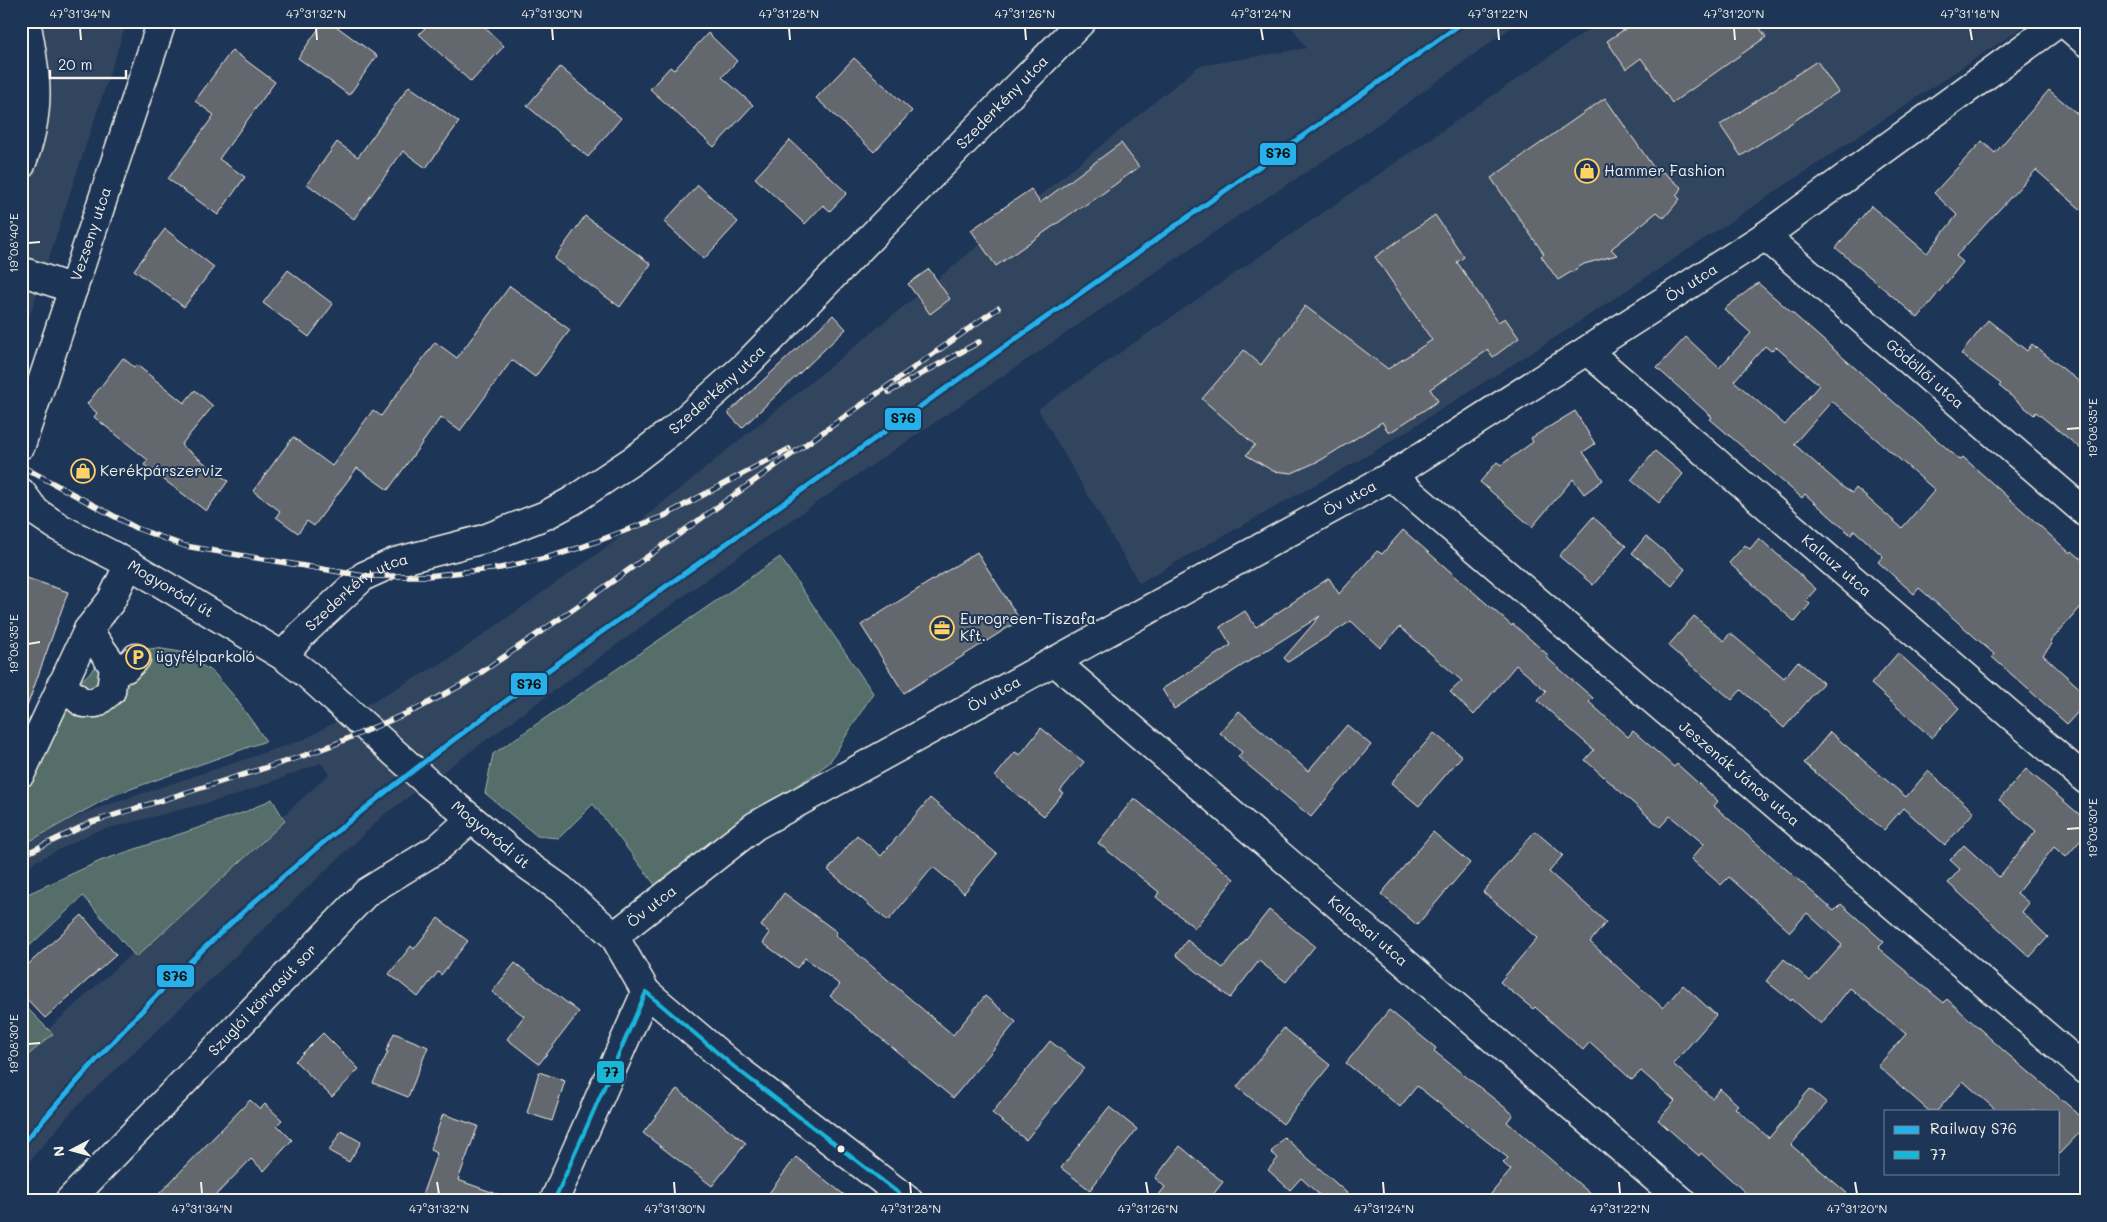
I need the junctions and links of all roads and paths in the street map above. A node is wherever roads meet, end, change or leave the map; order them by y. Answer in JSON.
{"nodes":[{"id":1,"x":26,"y":21,"type":"edge"},
{"id":2,"x":162,"y":21,"type":"edge"},
{"id":3,"x":1082,"y":21,"type":"edge"},
{"id":4,"x":2061,"y":21,"type":"edge"},
{"id":5,"x":2086,"y":42,"type":"edge"},
{"id":6,"x":21,"y":165,"type":"edge"},
{"id":7,"x":1765,"y":236,"type":"junction"},
{"id":8,"x":21,"y":271,"type":"edge"},
{"id":9,"x":73,"y":289,"type":"junction"},
{"id":10,"x":1587,"y":351,"type":"junction"},
{"id":11,"x":21,"y":446,"type":"edge"},
{"id":12,"x":1392,"y":476,"type":"junction"},
{"id":13,"x":29,"y":502,"type":"edge"},
{"id":14,"x":2086,"y":513,"type":"edge"},
{"id":15,"x":129,"y":564,"type":"junction"},
{"id":16,"x":88,"y":630,"type":"junction"},
{"id":17,"x":283,"y":656,"type":"junction"},
{"id":18,"x":1054,"y":661,"type":"junction"},
{"id":19,"x":61,"y":686,"type":"junction"},
{"id":20,"x":21,"y":773,"type":"edge"},
{"id":21,"x":2086,"y":780,"type":"edge"},
{"id":22,"x":471,"y":819,"type":"junction"},
{"id":23,"x":614,"y":936,"type":"junction"},
{"id":24,"x":646,"y":992,"type":"junction"},
{"id":25,"x":2086,"y":1070,"type":"edge"},
{"id":26,"x":69,"y":1201,"type":"edge"},
{"id":27,"x":554,"y":1201,"type":"edge"},
{"id":28,"x":908,"y":1201,"type":"edge"},
{"id":29,"x":1682,"y":1201,"type":"edge"}],
"edges":[{"from":1,"to":6,"type":"street"},
{"from":2,"to":9,"type":"street","name":"Vezseny utca"},
{"from":3,"to":17,"type":"street","name":"Szederkény utca"},
{"from":4,"to":5,"type":"street"},
{"from":4,"to":7,"type":"street","name":"Öv utca"},
{"from":7,"to":10,"type":"street","name":"Öv utca"},
{"from":7,"to":14,"type":"street","name":"Gödöllői utca"},
{"from":8,"to":9,"type":"street"},
{"from":9,"to":11,"type":"street","name":"Vezseny utca"},
{"from":10,"to":12,"type":"street","name":"Öv utca"},
{"from":10,"to":21,"type":"street","name":"Kalauz utca"},
{"from":12,"to":18,"type":"street","name":"Öv utca"},
{"from":12,"to":25,"type":"street","name":"Jeszenák János utca"},
{"from":13,"to":15,"type":"street","name":"Mogyoródi út"},
{"from":15,"to":16,"type":"street"},
{"from":15,"to":17,"type":"street","name":"Mogyoródi út"},
{"from":16,"to":19,"type":"street"},
{"from":16,"to":19,"type":"street"},
{"from":17,"to":22,"type":"street","name":"Mogyoródi út"},
{"from":18,"to":23,"type":"street","name":"Öv utca"},
{"from":18,"to":29,"type":"street","name":"Kalocsai utca"},
{"from":19,"to":20,"type":"street"},
{"from":22,"to":23,"type":"street","name":"Mogyoródi út"},
{"from":22,"to":26,"type":"street","name":"Szuglói körvasút sor"},
{"from":23,"to":24,"type":"street","name":"Mogyoródi út"},
{"from":24,"to":27,"type":"street"},
{"from":24,"to":28,"type":"street","name":"Mogyoródi út"}]}
